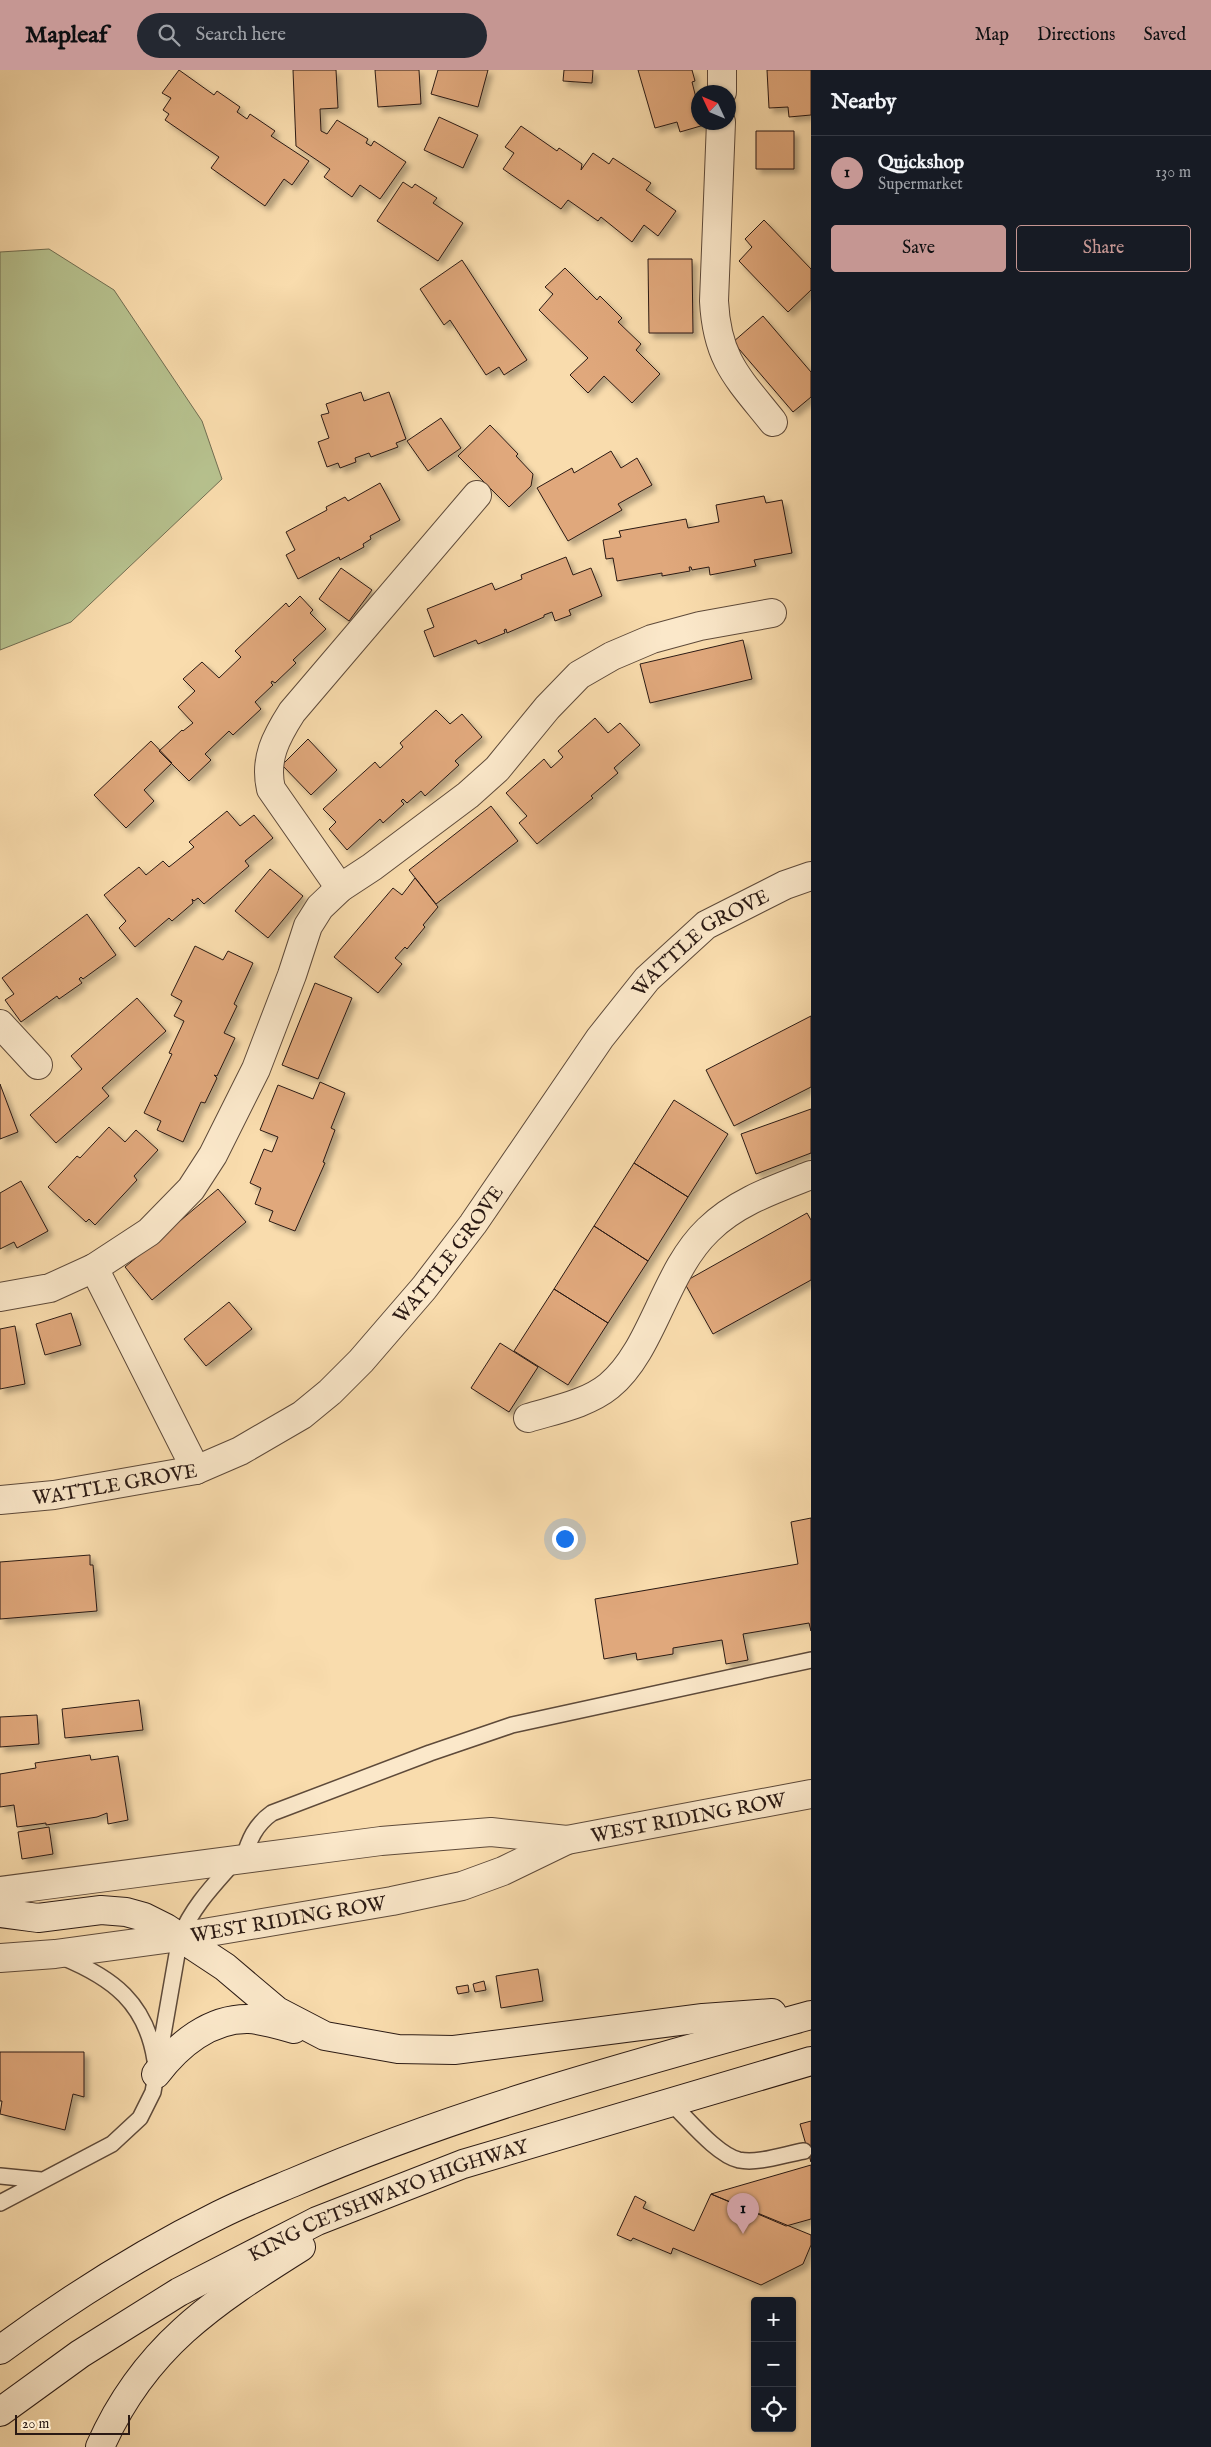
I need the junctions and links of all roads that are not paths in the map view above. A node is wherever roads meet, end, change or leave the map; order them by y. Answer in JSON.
{"nodes":[{"id":1,"x":722,"y":70,"type":"edge"},
{"id":2,"x":722,"y":85,"type":"edge"},
{"id":3,"x":720,"y":130,"type":"edge"},
{"id":4,"x":773,"y":422,"type":"dead end"},
{"id":5,"x":477,"y":495,"type":"dead end"},
{"id":6,"x":772,"y":613,"type":"dead end"},
{"id":7,"x":811,"y":876,"type":"edge"},
{"id":8,"x":340,"y":888,"type":"junction"},
{"id":9,"x":0,"y":1024,"type":"edge"},
{"id":10,"x":38,"y":1065,"type":"dead end"},
{"id":11,"x":811,"y":1174,"type":"edge"},
{"id":12,"x":94,"y":1268,"type":"junction"},
{"id":13,"x":0,"y":1298,"type":"edge"},
{"id":14,"x":528,"y":1418,"type":"dead end"},
{"id":15,"x":196,"y":1470,"type":"junction"},
{"id":16,"x":0,"y":1500,"type":"edge"},
{"id":17,"x":811,"y":1660,"type":"edge"},
{"id":18,"x":811,"y":1794,"type":"edge"},
{"id":19,"x":567,"y":1840,"type":"junction"},
{"id":20,"x":239,"y":1860,"type":"junction"},
{"id":21,"x":0,"y":1891,"type":"edge"},
{"id":22,"x":0,"y":1913,"type":"edge"},
{"id":23,"x":180,"y":1937,"type":"junction"},
{"id":24,"x":55,"y":1954,"type":"junction"},
{"id":25,"x":0,"y":1958,"type":"edge"},
{"id":26,"x":811,"y":2010,"type":"edge"},
{"id":27,"x":811,"y":2015,"type":"edge"},
{"id":28,"x":325,"y":2036,"type":"junction"},
{"id":29,"x":811,"y":2061,"type":"edge"},
{"id":30,"x":156,"y":2071,"type":"junction"},
{"id":31,"x":672,"y":2104,"type":"junction"},
{"id":32,"x":804,"y":2150,"type":"dead end"},
{"id":33,"x":0,"y":2176,"type":"edge"},
{"id":34,"x":42,"y":2180,"type":"junction"},
{"id":35,"x":384,"y":2194,"type":"junction"},
{"id":36,"x":0,"y":2203,"type":"edge"},
{"id":37,"x":0,"y":2350,"type":"edge"},
{"id":38,"x":0,"y":2412,"type":"edge"},
{"id":39,"x":100,"y":2447,"type":"edge"}],
"edges":[{"from":1,"to":2,"type":"street"},
{"from":3,"to":4,"type":"street"},
{"from":5,"to":8,"type":"street"},
{"from":6,"to":8,"type":"street"},
{"from":7,"to":15,"type":"street","name":"WATTLE GROVE"},
{"from":8,"to":12,"type":"street"},
{"from":9,"to":10,"type":"street"},
{"from":11,"to":14,"type":"street"},
{"from":12,"to":13,"type":"street"},
{"from":12,"to":15,"type":"street"},
{"from":15,"to":16,"type":"street","name":"WATTLE GROVE"},
{"from":17,"to":20,"type":"lane"},
{"from":18,"to":19,"type":"street","name":"WEST RIDING ROW"},
{"from":19,"to":20,"type":"street","name":"WEST RIDING ROW"},
{"from":19,"to":23,"type":"street","name":"WEST RIDING ROW"},
{"from":20,"to":21,"type":"street","name":"WEST RIDING ROW"},
{"from":20,"to":23,"type":"lane"},
{"from":22,"to":23,"type":"street"},
{"from":23,"to":24,"type":"street","name":"WEST RIDING ROW"},
{"from":23,"to":28,"type":"street"},
{"from":23,"to":30,"type":"lane"},
{"from":24,"to":25,"type":"street","name":"WEST RIDING ROW"},
{"from":24,"to":30,"type":"lane"},
{"from":26,"to":28,"type":"street"},
{"from":27,"to":37,"type":"street"},
{"from":28,"to":30,"type":"street"},
{"from":29,"to":31,"type":"street","name":"KING CETSHWAYO HIGHWAY"},
{"from":30,"to":34,"type":"lane"},
{"from":31,"to":32,"type":"lane"},
{"from":31,"to":35,"type":"street","name":"KING CETSHWAYO HIGHWAY"},
{"from":33,"to":34,"type":"lane"},
{"from":34,"to":36,"type":"lane"},
{"from":35,"to":38,"type":"street","name":"KING CETSHWAYO HIGHWAY"},
{"from":35,"to":39,"type":"street"}]}
